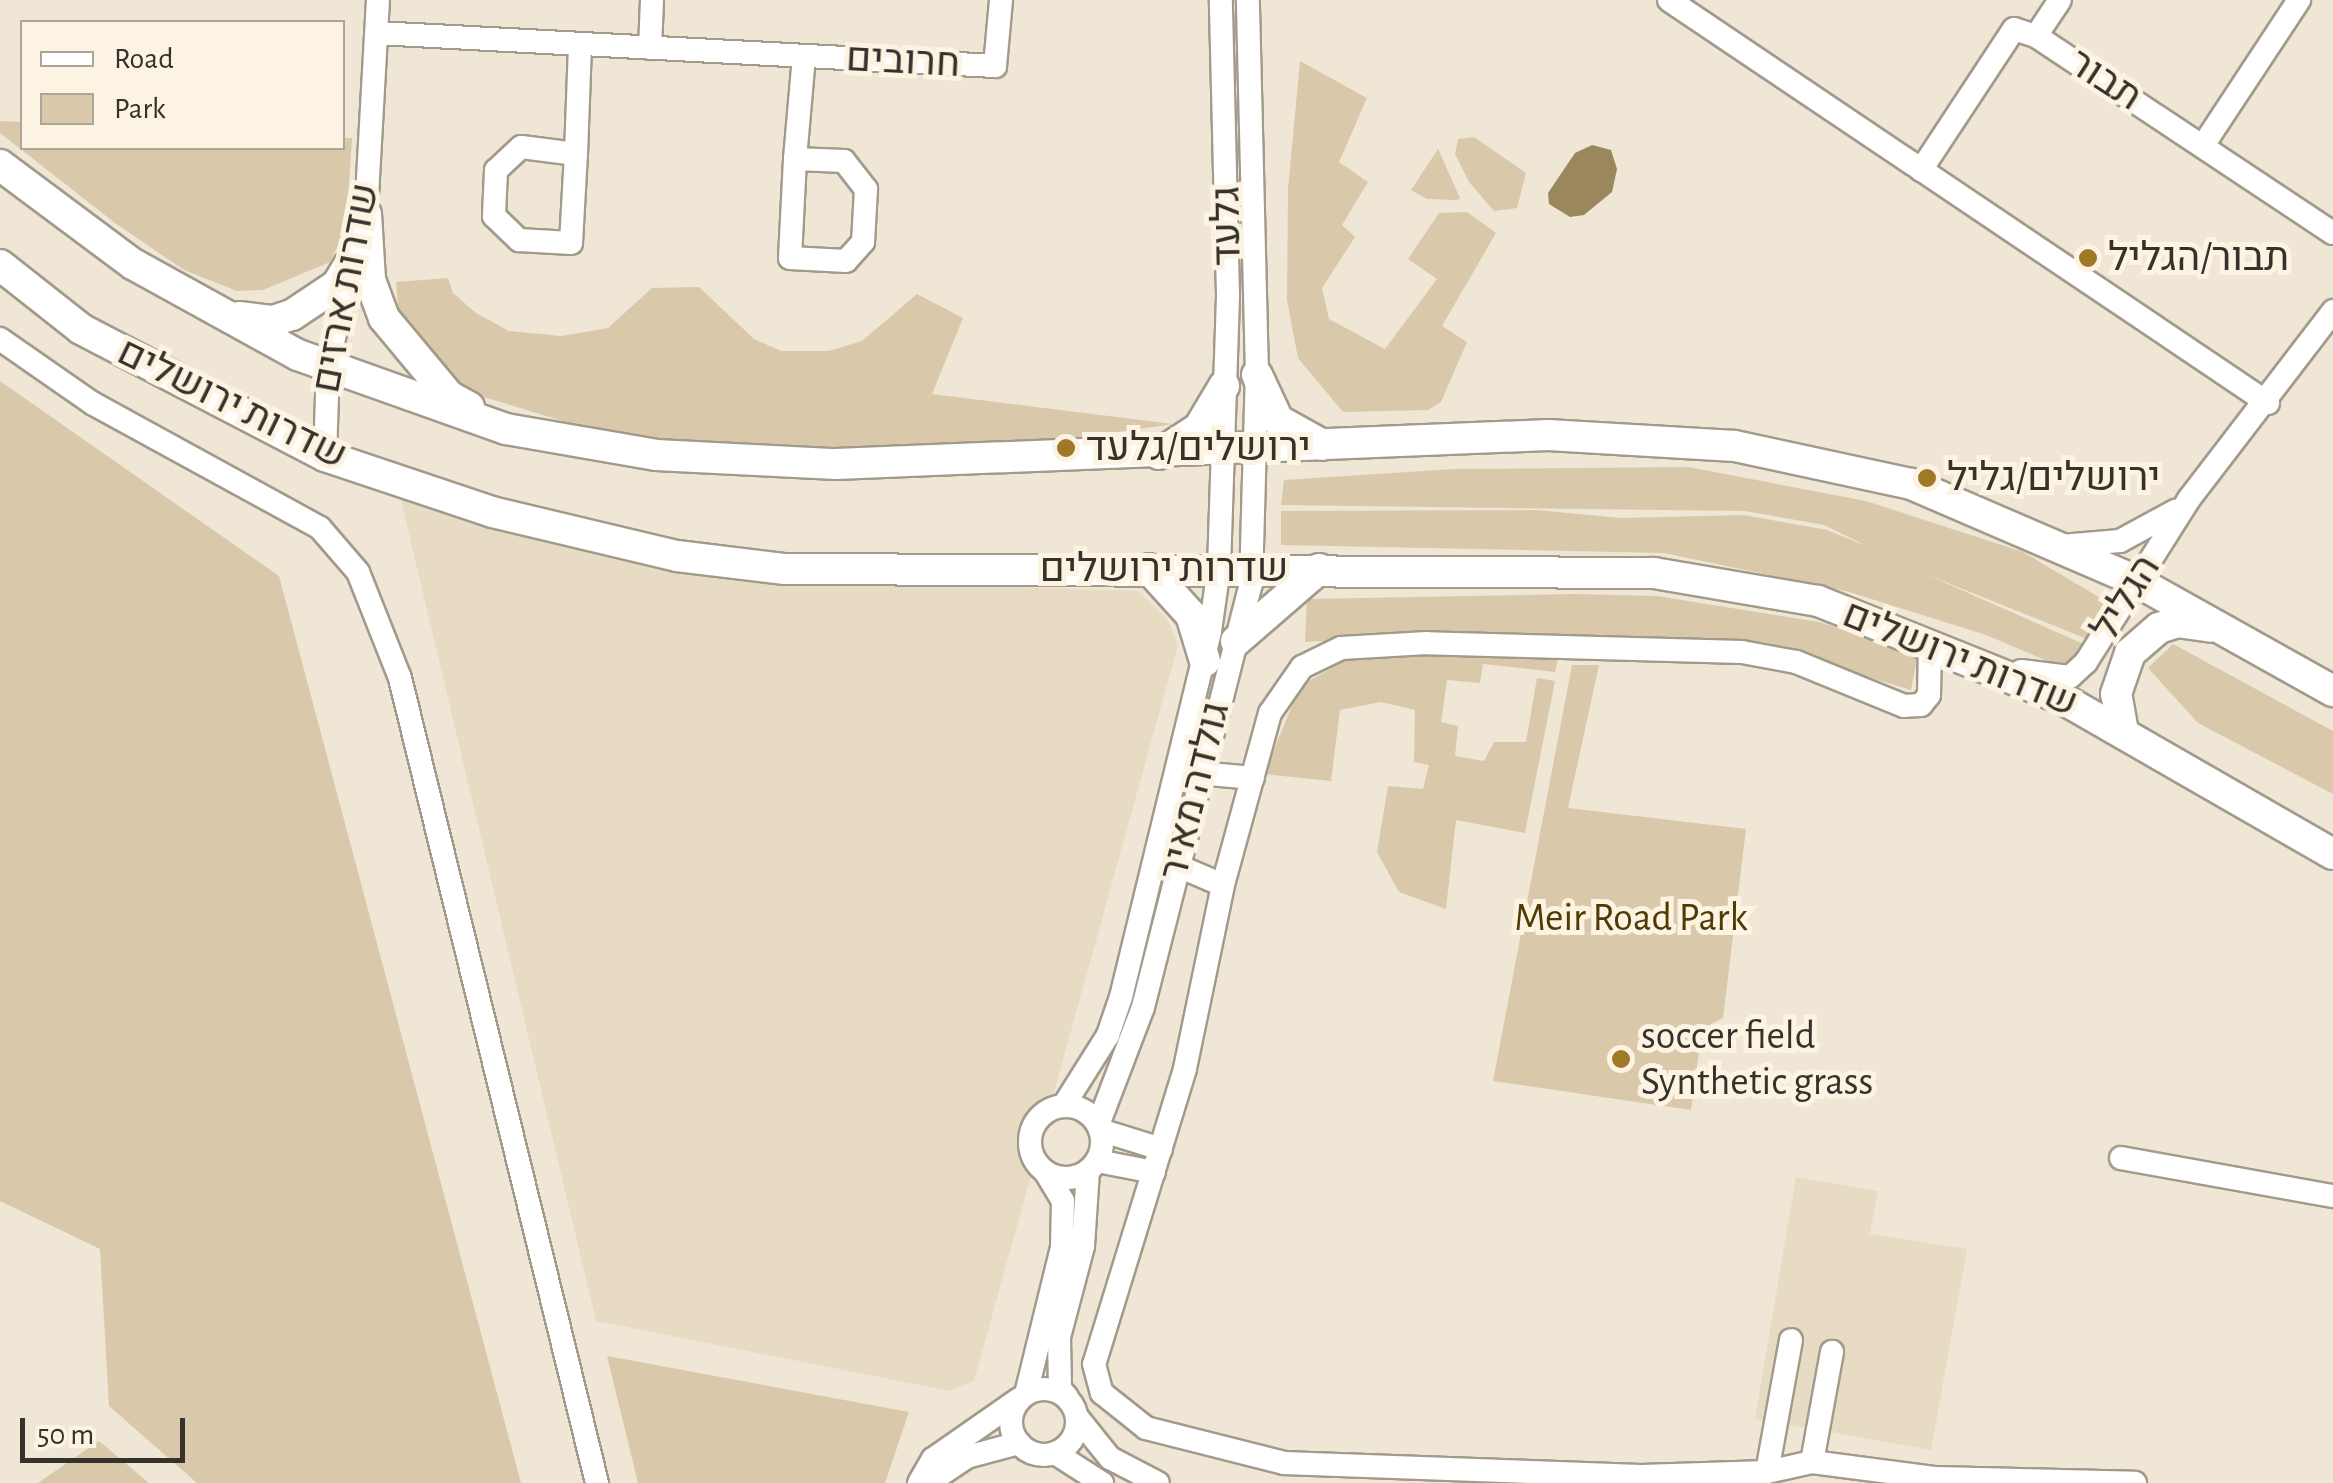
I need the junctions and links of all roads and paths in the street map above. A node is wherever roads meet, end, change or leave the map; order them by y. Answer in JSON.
{"nodes":[{"id":1,"x":378,"y":0,"type":"edge"},
{"id":2,"x":652,"y":0,"type":"edge"},
{"id":3,"x":1001,"y":0,"type":"edge"},
{"id":4,"x":1222,"y":0,"type":"edge"},
{"id":5,"x":1248,"y":0,"type":"edge"},
{"id":6,"x":1670,"y":0,"type":"edge"},
{"id":7,"x":2060,"y":0,"type":"edge"},
{"id":8,"x":2299,"y":0,"type":"edge"},
{"id":9,"x":377,"y":33,"type":"junction"},
{"id":10,"x":2036,"y":36,"type":"junction"},
{"id":11,"x":580,"y":44,"type":"junction"},
{"id":12,"x":650,"y":48,"type":"junction"},
{"id":13,"x":804,"y":56,"type":"junction"},
{"id":14,"x":2204,"y":144,"type":"junction"},
{"id":15,"x":576,"y":154,"type":"junction"},
{"id":16,"x":795,"y":159,"type":"junction"},
{"id":17,"x":0,"y":164,"type":"edge"},
{"id":18,"x":1921,"y":170,"type":"junction"},
{"id":19,"x":366,"y":214,"type":"junction"},
{"id":20,"x":2333,"y":234,"type":"edge"},
{"id":21,"x":0,"y":265,"type":"edge"},
{"id":22,"x":349,"y":265,"type":"junction"},
{"id":23,"x":213,"y":310,"type":"junction"},
{"id":24,"x":2333,"y":311,"type":"edge"},
{"id":25,"x":0,"y":339,"type":"edge"},
{"id":26,"x":328,"y":367,"type":"junction"},
{"id":27,"x":1256,"y":374,"type":"junction"},
{"id":28,"x":1224,"y":386,"type":"junction"},
{"id":29,"x":2268,"y":404,"type":"junction"},
{"id":30,"x":506,"y":428,"type":"junction"},
{"id":31,"x":1326,"y":446,"type":"junction"},
{"id":32,"x":1255,"y":449,"type":"junction"},
{"id":33,"x":1222,"y":452,"type":"junction"},
{"id":34,"x":1157,"y":455,"type":"junction"},
{"id":35,"x":325,"y":456,"type":"junction"},
{"id":36,"x":2189,"y":498,"type":"junction"},
{"id":37,"x":2058,"y":546,"type":"junction"},
{"id":38,"x":1219,"y":568,"type":"junction"},
{"id":39,"x":1252,"y":569,"type":"junction"},
{"id":40,"x":1149,"y":570,"type":"junction"},
{"id":41,"x":1319,"y":570,"type":"junction"},
{"id":42,"x":2136,"y":581,"type":"junction"},
{"id":43,"x":2224,"y":630,"type":"junction"},
{"id":44,"x":1236,"y":642,"type":"junction"},
{"id":45,"x":1930,"y":644,"type":"junction"},
{"id":46,"x":1204,"y":661,"type":"junction"},
{"id":47,"x":1990,"y":664,"type":"junction"},
{"id":48,"x":2333,"y":691,"type":"edge"},
{"id":49,"x":2123,"y":732,"type":"junction"},
{"id":50,"x":1199,"y":773,"type":"junction"},
{"id":51,"x":1252,"y":778,"type":"junction"},
{"id":52,"x":2333,"y":854,"type":"edge"},
{"id":53,"x":1176,"y":865,"type":"junction"},
{"id":54,"x":1223,"y":885,"type":"junction"},
{"id":55,"x":1064,"y":1106,"type":"junction"},
{"id":56,"x":1099,"y":1128,"type":"junction"},
{"id":57,"x":1161,"y":1149,"type":"junction"},
{"id":58,"x":2121,"y":1158,"type":"dead end"},
{"id":59,"x":1093,"y":1166,"type":"junction"},
{"id":60,"x":1154,"y":1172,"type":"junction"},
{"id":61,"x":1046,"y":1173,"type":"junction"},
{"id":62,"x":2333,"y":1196,"type":"edge"},
{"id":63,"x":1790,"y":1340,"type":"dead end"},
{"id":64,"x":1832,"y":1352,"type":"dead end"},
{"id":65,"x":1023,"y":1396,"type":"junction"},
{"id":66,"x":1072,"y":1407,"type":"junction"},
{"id":67,"x":1019,"y":1443,"type":"junction"},
{"id":68,"x":1056,"y":1453,"type":"junction"},
{"id":69,"x":1812,"y":1462,"type":"junction"},
{"id":70,"x":1767,"y":1472,"type":"junction"},
{"id":71,"x":1641,"y":1480,"type":"edge"},
{"id":72,"x":2044,"y":1482,"type":"edge"},
{"id":73,"x":597,"y":1483,"type":"edge"},
{"id":74,"x":919,"y":1483,"type":"edge"},
{"id":75,"x":928,"y":1483,"type":"edge"},
{"id":76,"x":1102,"y":1483,"type":"edge"},
{"id":77,"x":1158,"y":1483,"type":"edge"},
{"id":78,"x":2135,"y":1483,"type":"edge"}],
"edges":[{"from":1,"to":9,"type":"street","name":"שדרות ארזים"},
{"from":2,"to":12,"type":"street"},
{"from":3,"to":13,"type":"street","name":"חרובים"},
{"from":4,"to":28,"type":"street","name":"גלעד"},
{"from":5,"to":27,"type":"street","name":"גלעד"},
{"from":6,"to":18,"type":"street"},
{"from":7,"to":10,"type":"street"},
{"from":8,"to":14,"type":"street"},
{"from":9,"to":11,"type":"street","name":"חרובים"},
{"from":9,"to":19,"type":"street","name":"שדרות ארזים"},
{"from":10,"to":14,"type":"street","name":"תבור"},
{"from":10,"to":18,"type":"street","name":"תבור"},
{"from":11,"to":12,"type":"street","name":"חרובים"},
{"from":11,"to":15,"type":"street"},
{"from":12,"to":13,"type":"street","name":"חרובים"},
{"from":13,"to":16,"type":"street","name":"חרובים"},
{"from":14,"to":20,"type":"street","name":"תבור"},
{"from":15,"to":15,"type":"street"},
{"from":16,"to":16,"type":"street","name":"חרובים"},
{"from":17,"to":23,"type":"main road","name":"שדרות ירושלים"},
{"from":18,"to":29,"type":"street"},
{"from":19,"to":22,"type":"street","name":"שדרות ארזים"},
{"from":19,"to":30,"type":"main road"},
{"from":21,"to":35,"type":"main road","name":"שדרות ירושלים"},
{"from":22,"to":23,"type":"main road"},
{"from":22,"to":26,"type":"street","name":"שדרות ארזים"},
{"from":23,"to":26,"type":"main road","name":"שדרות ירושלים"},
{"from":24,"to":29,"type":"street","name":"הגליל"},
{"from":25,"to":73,"type":"street"},
{"from":26,"to":30,"type":"main road","name":"שדרות ירושלים"},
{"from":26,"to":35,"type":"street","name":"שדרות ארזים"},
{"from":27,"to":31,"type":"main road"},
{"from":27,"to":32,"type":"street","name":"גלעד"},
{"from":28,"to":33,"type":"street","name":"גלעד"},
{"from":28,"to":34,"type":"main road"},
{"from":29,"to":36,"type":"street","name":"הגליל"},
{"from":30,"to":34,"type":"main road","name":"שדרות ירושלים"},
{"from":31,"to":32,"type":"main road","name":"שדרות ירושלים"},
{"from":31,"to":37,"type":"main road","name":"שדרות ירושלים"},
{"from":32,"to":33,"type":"main road","name":"שדרות ירושלים"},
{"from":32,"to":39,"type":"street","name":"גולדה מאיר"},
{"from":33,"to":34,"type":"main road","name":"שדרות ירושלים"},
{"from":33,"to":38,"type":"street","name":"גולדה מאיר"},
{"from":35,"to":40,"type":"main road","name":"שדרות ירושלים"},
{"from":36,"to":37,"type":"street","name":"הגליל"},
{"from":36,"to":42,"type":"street","name":"הגליל"},
{"from":37,"to":42,"type":"main road","name":"שדרות ירושלים"},
{"from":38,"to":39,"type":"main road","name":"שדרות ירושלים"},
{"from":38,"to":40,"type":"main road","name":"שדרות ירושלים"},
{"from":38,"to":46,"type":"street","name":"גולדה מאיר"},
{"from":39,"to":41,"type":"main road","name":"שדרות ירושלים"},
{"from":39,"to":44,"type":"street","name":"גולדה מאיר"},
{"from":40,"to":46,"type":"main road"},
{"from":41,"to":44,"type":"main road"},
{"from":41,"to":45,"type":"main road","name":"שדרות ירושלים"},
{"from":42,"to":43,"type":"main road","name":"שדרות ירושלים"},
{"from":42,"to":47,"type":"street","name":"הגליל"},
{"from":43,"to":48,"type":"main road","name":"שדרות ירושלים"},
{"from":43,"to":49,"type":"main road"},
{"from":44,"to":50,"type":"street","name":"גולדה מאיר"},
{"from":45,"to":47,"type":"main road","name":"שדרות ירושלים"},
{"from":45,"to":51,"type":"street"},
{"from":46,"to":55,"type":"street","name":"גולדה מאיר"},
{"from":47,"to":49,"type":"main road","name":"שדרות ירושלים"},
{"from":49,"to":52,"type":"main road","name":"שדרות ירושלים"},
{"from":50,"to":51,"type":"street"},
{"from":50,"to":53,"type":"street","name":"גולדה מאיר"},
{"from":51,"to":54,"type":"street"},
{"from":53,"to":54,"type":"street"},
{"from":53,"to":56,"type":"street","name":"גולדה מאיר"},
{"from":54,"to":57,"type":"street"},
{"from":55,"to":56,"type":"street"},
{"from":55,"to":61,"type":"street"},
{"from":56,"to":57,"type":"street"},
{"from":56,"to":59,"type":"street"},
{"from":57,"to":60,"type":"street"},
{"from":58,"to":62,"type":"street"},
{"from":59,"to":60,"type":"street"},
{"from":59,"to":61,"type":"street"},
{"from":59,"to":66,"type":"street"},
{"from":60,"to":71,"type":"street"},
{"from":61,"to":65,"type":"street"},
{"from":63,"to":70,"type":"street"},
{"from":64,"to":69,"type":"street"},
{"from":65,"to":66,"type":"street"},
{"from":65,"to":67,"type":"street"},
{"from":65,"to":74,"type":"street"},
{"from":66,"to":68,"type":"street"},
{"from":66,"to":77,"type":"street"},
{"from":67,"to":68,"type":"street"},
{"from":67,"to":75,"type":"street"},
{"from":68,"to":76,"type":"street"},
{"from":69,"to":70,"type":"street"},
{"from":69,"to":72,"type":"street"},
{"from":70,"to":71,"type":"street"},
{"from":72,"to":78,"type":"street"}]}
